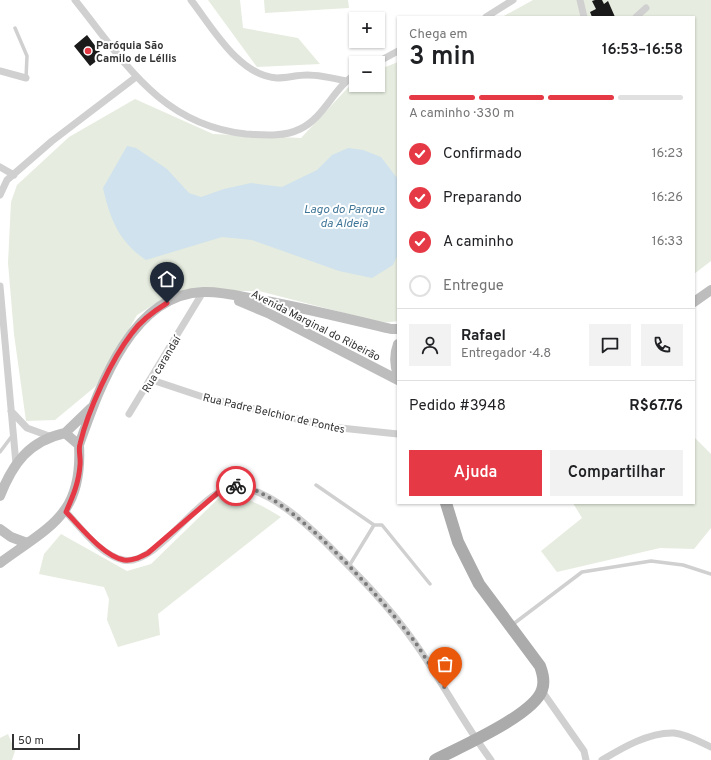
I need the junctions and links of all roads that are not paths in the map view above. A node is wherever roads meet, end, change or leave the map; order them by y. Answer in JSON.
{"nodes":[{"id":1,"x":75,"y":0,"type":"edge"},
{"id":2,"x":192,"y":0,"type":"edge"},
{"id":3,"x":513,"y":0,"type":"edge"},
{"id":4,"x":580,"y":0,"type":"edge"},
{"id":5,"x":646,"y":8,"type":"dead end"},
{"id":6,"x":488,"y":16,"type":"edge"},
{"id":7,"x":584,"y":16,"type":"edge"},
{"id":8,"x":637,"y":16,"type":"edge"},
{"id":9,"x":15,"y":28,"type":"dead end"},
{"id":10,"x":397,"y":51,"type":"edge"},
{"id":11,"x":385,"y":58,"type":"edge"},
{"id":12,"x":0,"y":71,"type":"edge"},
{"id":13,"x":136,"y":77,"type":"junction"},
{"id":14,"x":26,"y":78,"type":"joint"},
{"id":15,"x":349,"y":79,"type":"edge"},
{"id":16,"x":346,"y":81,"type":"junction"},
{"id":17,"x":0,"y":167,"type":"edge"},
{"id":18,"x":14,"y":174,"type":"junction"},
{"id":19,"x":0,"y":195,"type":"edge"},
{"id":20,"x":0,"y":286,"type":"edge"},
{"id":21,"x":711,"y":290,"type":"edge"},
{"id":22,"x":203,"y":292,"type":"junction"},
{"id":23,"x":223,"y":293,"type":"junction"},
{"id":24,"x":695,"y":301,"type":"edge"},
{"id":25,"x":397,"y":329,"type":"edge"},
{"id":26,"x":397,"y":347,"type":"edge"},
{"id":27,"x":397,"y":372,"type":"edge"},
{"id":28,"x":397,"y":379,"type":"edge"},
{"id":29,"x":152,"y":380,"type":"junction"},
{"id":30,"x":94,"y":405,"type":"junction"},
{"id":31,"x":11,"y":411,"type":"junction"},
{"id":32,"x":129,"y":414,"type":"dead end"},
{"id":33,"x":65,"y":433,"type":"junction"},
{"id":34,"x":397,"y":434,"type":"edge"},
{"id":35,"x":13,"y":435,"type":"junction"},
{"id":36,"x":49,"y":436,"type":"junction"},
{"id":37,"x":79,"y":445,"type":"junction"},
{"id":38,"x":0,"y":452,"type":"edge"},
{"id":39,"x":16,"y":464,"type":"junction"},
{"id":40,"x":316,"y":485,"type":"dead end"},
{"id":41,"x":0,"y":496,"type":"edge"},
{"id":42,"x":446,"y":504,"type":"edge"},
{"id":43,"x":66,"y":512,"type":"junction"},
{"id":44,"x":374,"y":525,"type":"junction"},
{"id":45,"x":0,"y":529,"type":"edge"},
{"id":46,"x":27,"y":544,"type":"junction"},
{"id":47,"x":0,"y":563,"type":"edge"},
{"id":48,"x":349,"y":566,"type":"junction"},
{"id":49,"x":711,"y":574,"type":"edge"},
{"id":50,"x":430,"y":584,"type":"dead end"},
{"id":51,"x":511,"y":626,"type":"junction"},
{"id":52,"x":542,"y":691,"type":"junction"},
{"id":53,"x":475,"y":739,"type":"junction"},
{"id":54,"x":711,"y":748,"type":"edge"},
{"id":55,"x":585,"y":759,"type":"edge"},
{"id":56,"x":435,"y":760,"type":"edge"},
{"id":57,"x":491,"y":760,"type":"edge"},
{"id":58,"x":602,"y":760,"type":"edge"}],
"edges":[{"from":1,"to":13,"type":"street"},
{"from":2,"to":16,"type":"street"},
{"from":3,"to":6,"type":"street"},
{"from":4,"to":7,"type":"street"},
{"from":5,"to":8,"type":"street"},
{"from":9,"to":14,"type":"lane"},
{"from":10,"to":11,"type":"street"},
{"from":12,"to":14,"type":"street"},
{"from":13,"to":16,"type":"street"},
{"from":13,"to":18,"type":"street"},
{"from":15,"to":16,"type":"street"},
{"from":17,"to":18,"type":"street"},
{"from":18,"to":19,"type":"street"},
{"from":20,"to":31,"type":"street"},
{"from":21,"to":24,"type":"main road"},
{"from":22,"to":23,"type":"main road","name":"Avenida Marginal do Ribeirão"},
{"from":22,"to":29,"type":"street","name":"Rua carandaí"},
{"from":22,"to":30,"type":"main road","name":"Avenida Marginal do Ribeirão"},
{"from":23,"to":25,"type":"main road","name":"Avenida Marginal do Ribeirão"},
{"from":23,"to":28,"type":"main road","name":"Avenida Marginal do Ribeirão"},
{"from":26,"to":27,"type":"main road","name":"Avenida Marginal do Ribeirão"},
{"from":29,"to":32,"type":"street","name":"Rua carandaí"},
{"from":29,"to":34,"type":"street","name":"Rua Padre Belchior de Pontes"},
{"from":30,"to":33,"type":"main road","name":"Avenida Marginal do Ribeirão"},
{"from":30,"to":37,"type":"main road","name":"Avenida Marginal do Ribeirão"},
{"from":31,"to":35,"type":"street"},
{"from":31,"to":36,"type":"street"},
{"from":33,"to":36,"type":"main road"},
{"from":33,"to":37,"type":"main road"},
{"from":35,"to":38,"type":"lane"},
{"from":35,"to":39,"type":"street"},
{"from":36,"to":39,"type":"main road"},
{"from":37,"to":43,"type":"main road"},
{"from":39,"to":41,"type":"main road"},
{"from":40,"to":44,"type":"lane"},
{"from":42,"to":51,"type":"main road"},
{"from":43,"to":46,"type":"main road"},
{"from":43,"to":48,"type":"street"},
{"from":44,"to":48,"type":"lane"},
{"from":44,"to":50,"type":"lane"},
{"from":45,"to":46,"type":"main road"},
{"from":46,"to":47,"type":"main road"},
{"from":48,"to":53,"type":"street"},
{"from":49,"to":51,"type":"lane"},
{"from":51,"to":52,"type":"main road"},
{"from":52,"to":53,"type":"main road"},
{"from":52,"to":55,"type":"street"},
{"from":53,"to":56,"type":"main road"},
{"from":53,"to":57,"type":"street"},
{"from":54,"to":58,"type":"street"}]}
